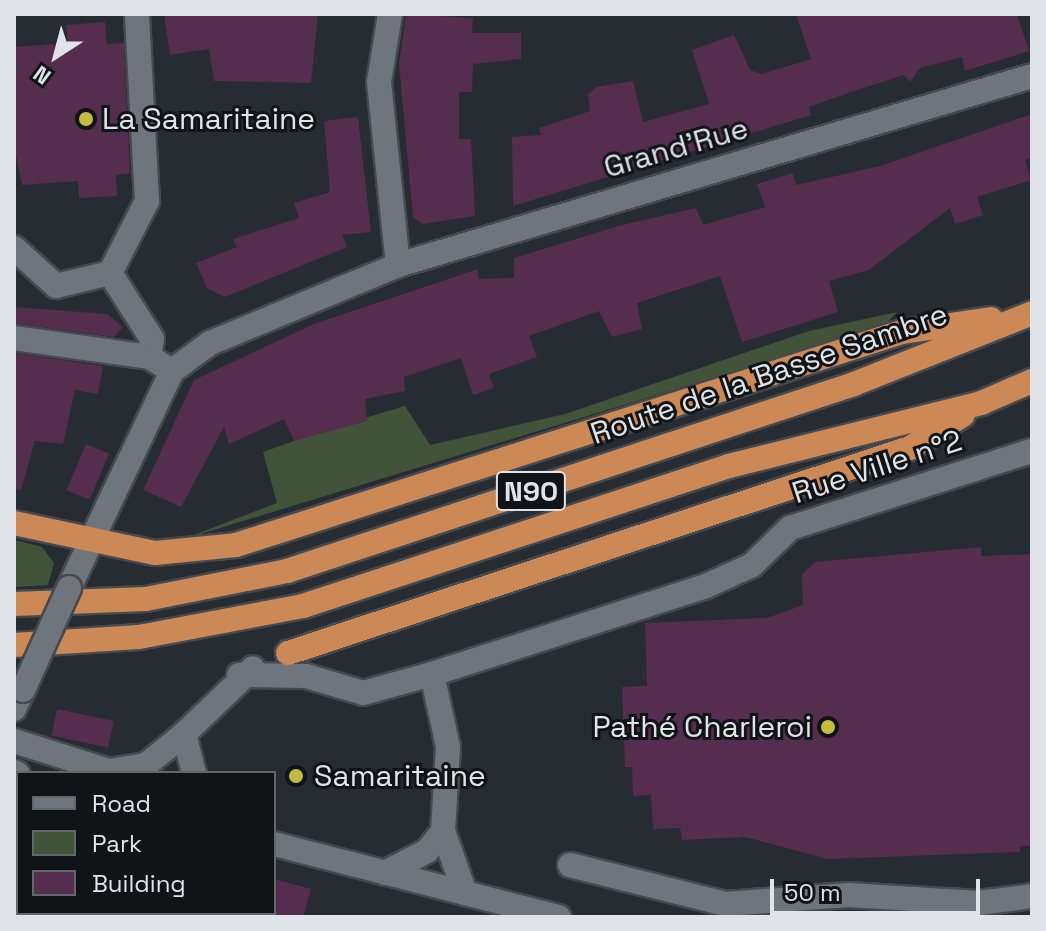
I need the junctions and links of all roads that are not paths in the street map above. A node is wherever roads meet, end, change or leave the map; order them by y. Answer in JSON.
{"nodes":[{"id":1,"x":137,"y":14,"type":"edge"},
{"id":2,"x":390,"y":14,"type":"edge"},
{"id":3,"x":1032,"y":76,"type":"edge"},
{"id":4,"x":14,"y":248,"type":"edge"},
{"id":5,"x":398,"y":265,"type":"junction"},
{"id":6,"x":110,"y":273,"type":"junction"},
{"id":7,"x":1028,"y":314,"type":"edge"},
{"id":8,"x":14,"y":338,"type":"edge"},
{"id":9,"x":149,"y":357,"type":"junction"},
{"id":10,"x":172,"y":371,"type":"junction"},
{"id":11,"x":1032,"y":381,"type":"edge"},
{"id":12,"x":981,"y":403,"type":"junction"},
{"id":13,"x":1032,"y":451,"type":"edge"},
{"id":14,"x":14,"y":523,"type":"edge"},
{"id":15,"x":92,"y":536,"type":"junction"},
{"id":16,"x":14,"y":604,"type":"edge"},
{"id":17,"x":14,"y":645,"type":"edge"},
{"id":18,"x":288,"y":653,"type":"joint"},
{"id":19,"x":432,"y":674,"type":"junction"},
{"id":20,"x":239,"y":675,"type":"junction"},
{"id":21,"x":19,"y":699,"type":"edge"},
{"id":22,"x":184,"y":734,"type":"junction"},
{"id":23,"x":14,"y":741,"type":"edge"},
{"id":24,"x":193,"y":771,"type":"edge"},
{"id":25,"x":443,"y":831,"type":"junction"},
{"id":26,"x":276,"y":845,"type":"edge"},
{"id":27,"x":570,"y":865,"type":"dead end"},
{"id":28,"x":385,"y":873,"type":"junction"},
{"id":29,"x":465,"y":893,"type":"junction"},
{"id":30,"x":1032,"y":896,"type":"edge"},
{"id":31,"x":559,"y":917,"type":"edge"}],
"edges":[{"from":1,"to":6,"type":"street"},
{"from":2,"to":5,"type":"street"},
{"from":3,"to":5,"type":"street","name":"Grand'Rue"},
{"from":4,"to":6,"type":"street"},
{"from":5,"to":10,"type":"street","name":"Grand'Rue"},
{"from":6,"to":9,"type":"street"},
{"from":7,"to":15,"type":"highway"},
{"from":7,"to":16,"type":"highway","name":"Route de la Basse Sambre","number":"N90"},
{"from":8,"to":9,"type":"street"},
{"from":9,"to":10,"type":"street"},
{"from":10,"to":15,"type":"street"},
{"from":11,"to":12,"type":"highway","number":"N90"},
{"from":12,"to":17,"type":"highway","number":"N90"},
{"from":12,"to":18,"type":"highway"},
{"from":13,"to":19,"type":"street","name":"Rue Ville n°2"},
{"from":14,"to":15,"type":"highway"},
{"from":15,"to":21,"type":"street","bridge":true},
{"from":18,"to":20,"type":"street"},
{"from":19,"to":20,"type":"street","name":"Rue Ville n°2"},
{"from":19,"to":25,"type":"street"},
{"from":20,"to":22,"type":"street"},
{"from":22,"to":23,"type":"street"},
{"from":22,"to":24,"type":"street"},
{"from":25,"to":28,"type":"street"},
{"from":25,"to":29,"type":"street"},
{"from":26,"to":28,"type":"street"},
{"from":27,"to":30,"type":"street"},
{"from":28,"to":29,"type":"street"},
{"from":29,"to":31,"type":"street"}]}
